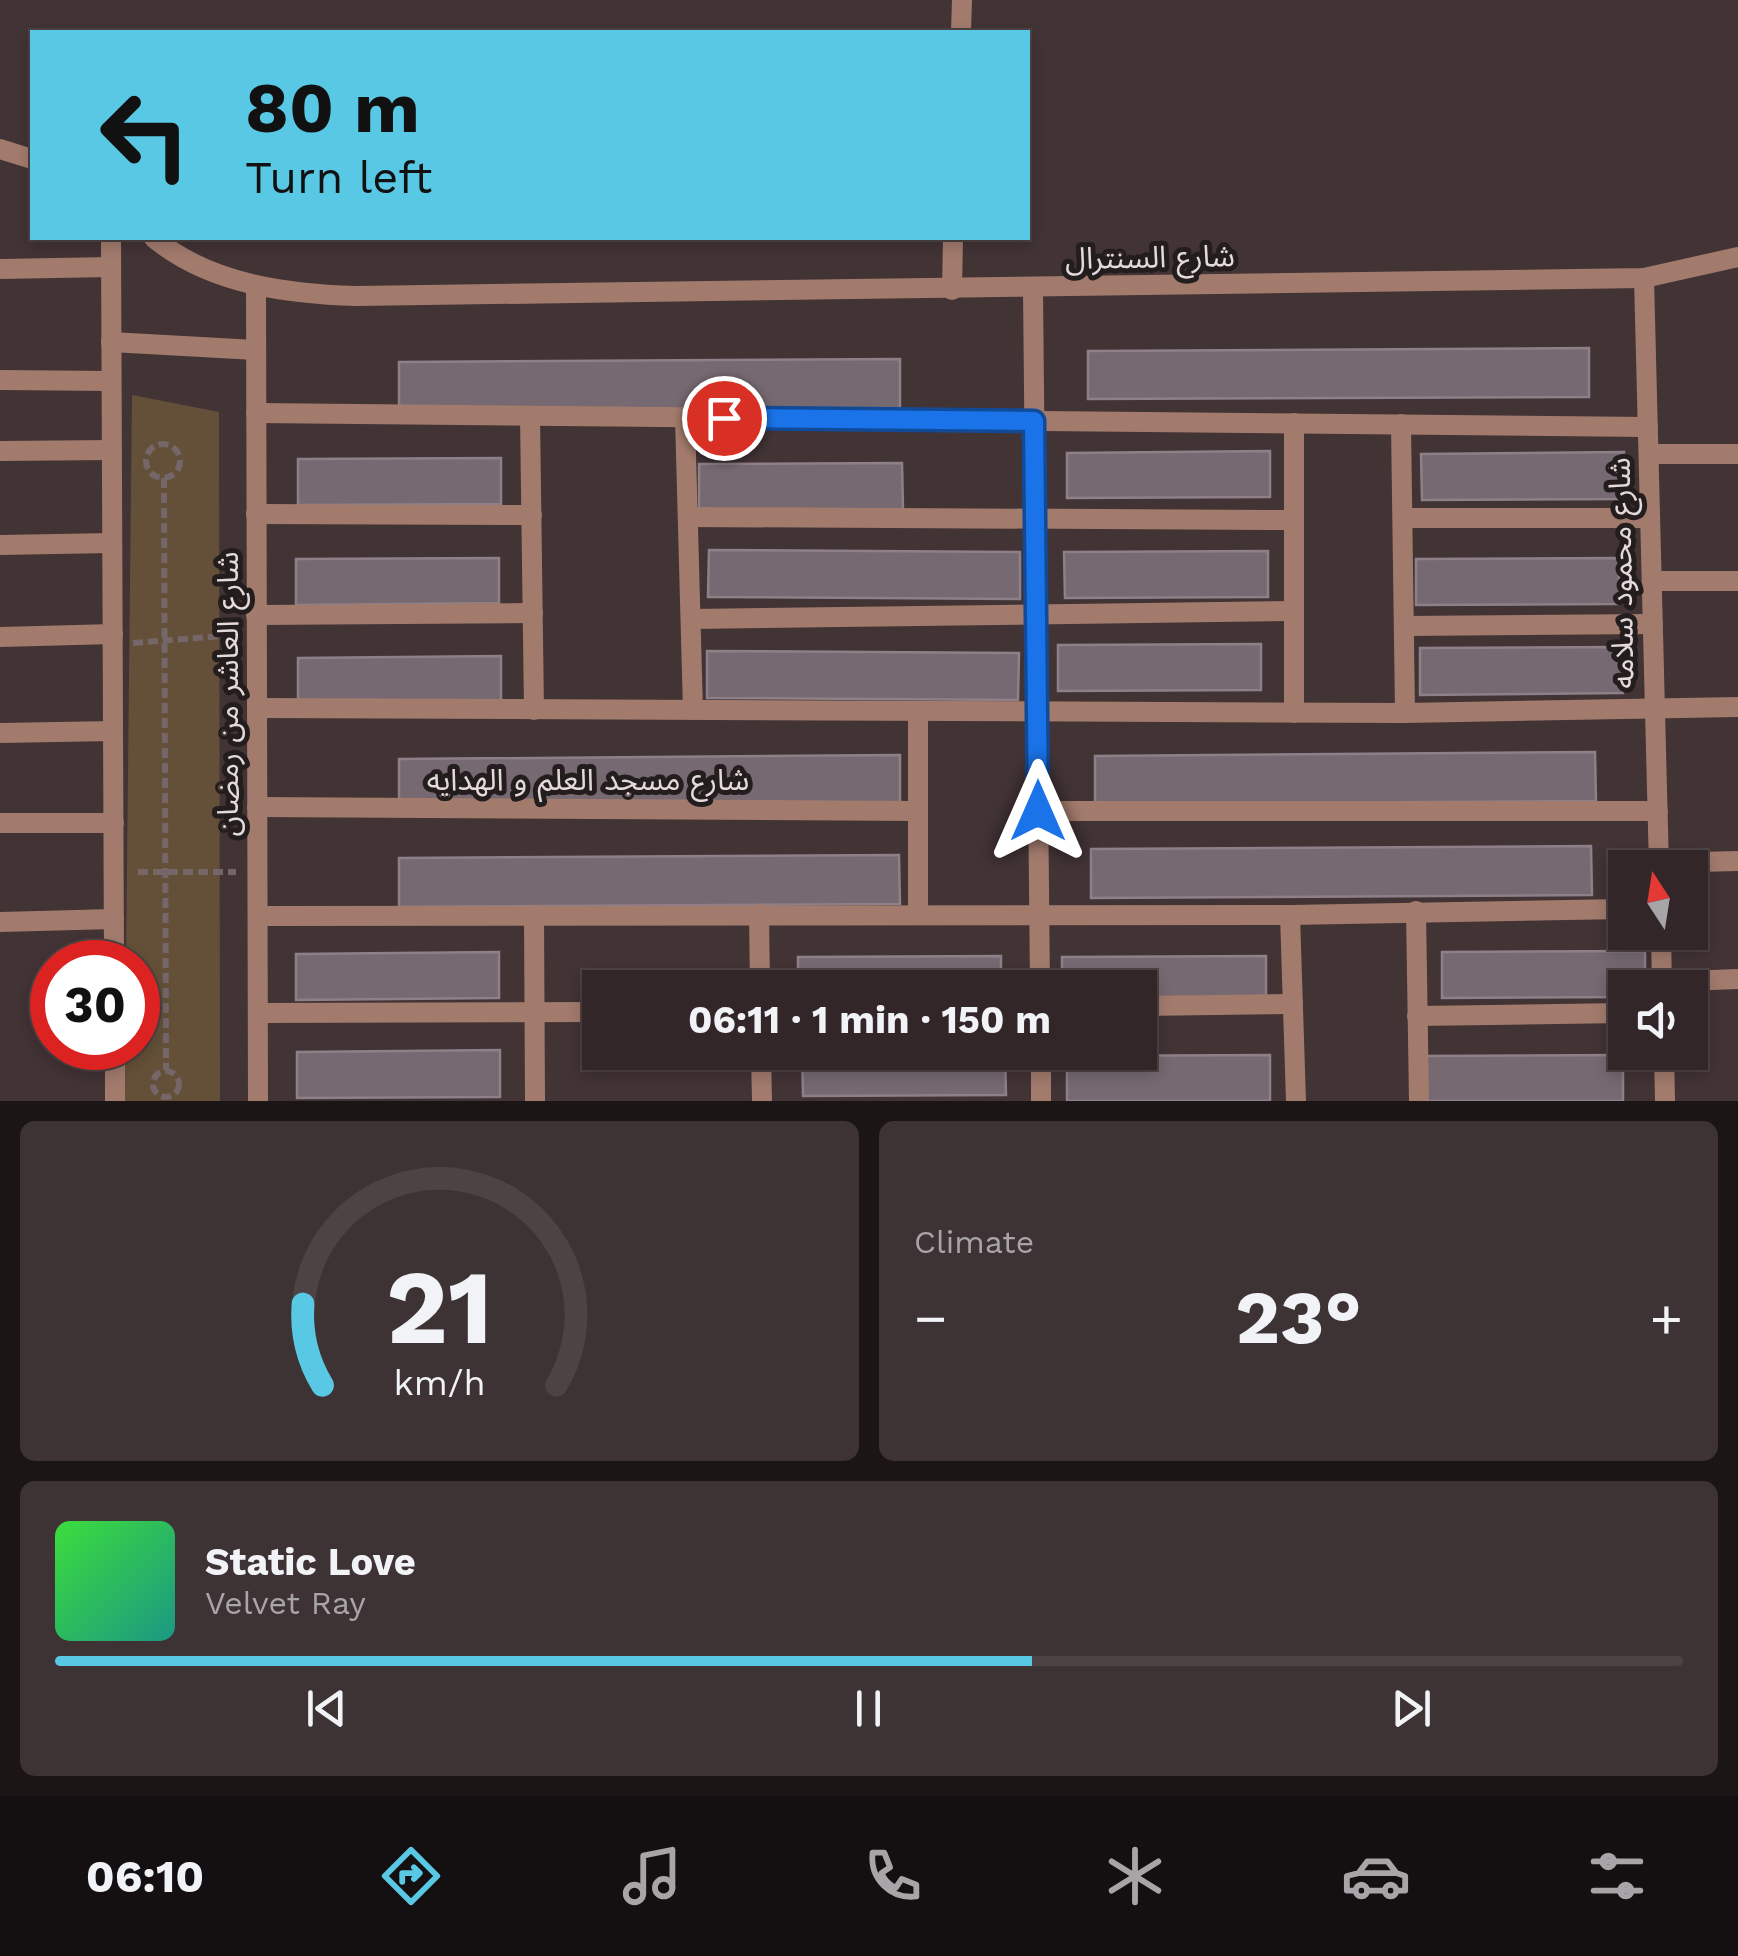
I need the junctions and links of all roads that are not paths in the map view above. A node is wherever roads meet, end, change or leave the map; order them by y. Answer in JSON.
{"nodes":[{"id":1,"x":962,"y":0,"type":"edge"},
{"id":2,"x":961,"y":30,"type":"edge"},
{"id":3,"x":0,"y":149,"type":"edge"},
{"id":4,"x":30,"y":158,"type":"edge"},
{"id":5,"x":111,"y":240,"type":"edge"},
{"id":6,"x":157,"y":240,"type":"edge"},
{"id":7,"x":954,"y":240,"type":"edge"},
{"id":8,"x":1738,"y":258,"type":"edge"},
{"id":9,"x":111,"y":267,"type":"junction"},
{"id":10,"x":0,"y":268,"type":"edge"},
{"id":11,"x":1644,"y":278,"type":"junction"},
{"id":12,"x":256,"y":286,"type":"junction"},
{"id":13,"x":1033,"y":289,"type":"junction"},
{"id":14,"x":952,"y":290,"type":"junction"},
{"id":15,"x":111,"y":342,"type":"junction"},
{"id":16,"x":256,"y":350,"type":"junction"},
{"id":17,"x":0,"y":380,"type":"edge"},
{"id":18,"x":112,"y":381,"type":"junction"},
{"id":19,"x":256,"y":413,"type":"junction"},
{"id":20,"x":530,"y":416,"type":"junction"},
{"id":21,"x":685,"y":418,"type":"junction"},
{"id":22,"x":1034,"y":421,"type":"junction"},
{"id":23,"x":1294,"y":423,"type":"junction"},
{"id":24,"x":1401,"y":424,"type":"junction"},
{"id":25,"x":1648,"y":428,"type":"junction"},
{"id":26,"x":112,"y":450,"type":"junction"},
{"id":27,"x":0,"y":451,"type":"edge"},
{"id":28,"x":1648,"y":454,"type":"junction"},
{"id":29,"x":1738,"y":454,"type":"edge"},
{"id":30,"x":256,"y":514,"type":"junction"},
{"id":31,"x":532,"y":514,"type":"junction"},
{"id":32,"x":688,"y":517,"type":"junction"},
{"id":33,"x":1402,"y":518,"type":"junction"},
{"id":34,"x":1650,"y":518,"type":"junction"},
{"id":35,"x":1035,"y":519,"type":"junction"},
{"id":36,"x":1294,"y":520,"type":"junction"},
{"id":37,"x":112,"y":543,"type":"junction"},
{"id":38,"x":0,"y":545,"type":"edge"},
{"id":39,"x":1652,"y":581,"type":"junction"},
{"id":40,"x":1738,"y":581,"type":"edge"},
{"id":41,"x":1294,"y":611,"type":"junction"},
{"id":42,"x":533,"y":612,"type":"junction"},
{"id":43,"x":1036,"y":614,"type":"junction"},
{"id":44,"x":691,"y":619,"type":"junction"},
{"id":45,"x":256,"y":624,"type":"junction"},
{"id":46,"x":1653,"y":624,"type":"junction"},
{"id":47,"x":1404,"y":626,"type":"junction"},
{"id":48,"x":0,"y":637,"type":"edge"},
{"id":49,"x":113,"y":640,"type":"junction"},
{"id":50,"x":1655,"y":706,"type":"junction"},
{"id":51,"x":1738,"y":707,"type":"edge"},
{"id":52,"x":256,"y":708,"type":"junction"},
{"id":53,"x":534,"y":710,"type":"junction"},
{"id":54,"x":693,"y":710,"type":"junction"},
{"id":55,"x":918,"y":711,"type":"junction"},
{"id":56,"x":1038,"y":712,"type":"junction"},
{"id":57,"x":1294,"y":713,"type":"junction"},
{"id":58,"x":1406,"y":713,"type":"junction"},
{"id":59,"x":113,"y":731,"type":"junction"},
{"id":60,"x":0,"y":732,"type":"edge"},
{"id":61,"x":257,"y":807,"type":"junction"},
{"id":62,"x":1038,"y":811,"type":"junction"},
{"id":63,"x":1658,"y":811,"type":"junction"},
{"id":64,"x":918,"y":812,"type":"junction"},
{"id":65,"x":114,"y":822,"type":"junction"},
{"id":66,"x":0,"y":823,"type":"edge"},
{"id":67,"x":1659,"y":850,"type":"edge"},
{"id":68,"x":1738,"y":861,"type":"edge"},
{"id":69,"x":1708,"y":863,"type":"edge"},
{"id":70,"x":1608,"y":908,"type":"edge"},
{"id":71,"x":1416,"y":911,"type":"junction"},
{"id":72,"x":918,"y":913,"type":"junction"},
{"id":73,"x":1039,"y":913,"type":"junction"},
{"id":74,"x":759,"y":914,"type":"junction"},
{"id":75,"x":534,"y":915,"type":"junction"},
{"id":76,"x":1290,"y":915,"type":"junction"},
{"id":77,"x":258,"y":916,"type":"junction"},
{"id":78,"x":114,"y":919,"type":"junction"},
{"id":79,"x":0,"y":922,"type":"edge"},
{"id":80,"x":114,"y":940,"type":"edge"},
{"id":81,"x":760,"y":970,"type":"edge"},
{"id":82,"x":1040,"y":970,"type":"edge"},
{"id":83,"x":1738,"y":979,"type":"edge"},
{"id":84,"x":1708,"y":981,"type":"edge"},
{"id":85,"x":1292,"y":1004,"type":"junction"},
{"id":86,"x":1157,"y":1006,"type":"edge"},
{"id":87,"x":535,"y":1012,"type":"junction"},
{"id":88,"x":582,"y":1012,"type":"edge"},
{"id":89,"x":1608,"y":1013,"type":"edge"},
{"id":90,"x":258,"y":1014,"type":"junction"},
{"id":91,"x":1417,"y":1016,"type":"junction"},
{"id":92,"x":114,"y":1070,"type":"edge"},
{"id":93,"x":761,"y":1070,"type":"edge"},
{"id":94,"x":1041,"y":1070,"type":"edge"},
{"id":95,"x":1664,"y":1070,"type":"edge"},
{"id":96,"x":115,"y":1101,"type":"edge"},
{"id":97,"x":258,"y":1101,"type":"edge"},
{"id":98,"x":535,"y":1101,"type":"edge"},
{"id":99,"x":762,"y":1101,"type":"edge"},
{"id":100,"x":1041,"y":1101,"type":"edge"},
{"id":101,"x":1296,"y":1101,"type":"edge"},
{"id":102,"x":1419,"y":1101,"type":"edge"},
{"id":103,"x":1665,"y":1101,"type":"edge"}],
"edges":[{"from":1,"to":2,"type":"street"},
{"from":3,"to":4,"type":"street"},
{"from":5,"to":9,"type":"street"},
{"from":6,"to":12,"type":"street","name":"شارع السنترال"},
{"from":7,"to":14,"type":"street"},
{"from":8,"to":11,"type":"street","name":"شارع السنترال"},
{"from":9,"to":10,"type":"street"},
{"from":9,"to":15,"type":"street"},
{"from":11,"to":13,"type":"street","name":"شارع السنترال"},
{"from":11,"to":25,"type":"street","name":"شارع محمود سلامه"},
{"from":12,"to":14,"type":"street","name":"شارع السنترال"},
{"from":12,"to":16,"type":"street","name":"شارع العاشر من رمضان"},
{"from":13,"to":14,"type":"street","name":"شارع السنترال"},
{"from":13,"to":22,"type":"street"},
{"from":15,"to":16,"type":"street"},
{"from":15,"to":18,"type":"street"},
{"from":16,"to":19,"type":"street","name":"شارع العاشر من رمضان"},
{"from":17,"to":18,"type":"street"},
{"from":18,"to":26,"type":"street"},
{"from":19,"to":20,"type":"street"},
{"from":19,"to":30,"type":"street","name":"شارع العاشر من رمضان"},
{"from":20,"to":21,"type":"street"},
{"from":20,"to":31,"type":"street"},
{"from":21,"to":22,"type":"street"},
{"from":21,"to":32,"type":"street"},
{"from":22,"to":23,"type":"street"},
{"from":22,"to":35,"type":"street"},
{"from":23,"to":24,"type":"street"},
{"from":23,"to":36,"type":"street"},
{"from":24,"to":25,"type":"street"},
{"from":24,"to":33,"type":"street"},
{"from":25,"to":28,"type":"street","name":"شارع محمود سلامه"},
{"from":26,"to":27,"type":"street"},
{"from":26,"to":37,"type":"street"},
{"from":28,"to":29,"type":"street"},
{"from":28,"to":34,"type":"street","name":"شارع محمود سلامه"},
{"from":30,"to":31,"type":"street"},
{"from":30,"to":45,"type":"street","name":"شارع العاشر من رمضان"},
{"from":31,"to":42,"type":"street"},
{"from":32,"to":35,"type":"street"},
{"from":32,"to":44,"type":"street"},
{"from":33,"to":34,"type":"street"},
{"from":33,"to":47,"type":"street"},
{"from":34,"to":39,"type":"street","name":"شارع محمود سلامه"},
{"from":35,"to":36,"type":"street"},
{"from":35,"to":43,"type":"street"},
{"from":36,"to":41,"type":"street"},
{"from":37,"to":38,"type":"street"},
{"from":37,"to":49,"type":"street"},
{"from":39,"to":40,"type":"street"},
{"from":39,"to":46,"type":"street","name":"شارع محمود سلامه"},
{"from":41,"to":43,"type":"street"},
{"from":41,"to":57,"type":"street"},
{"from":42,"to":45,"type":"street"},
{"from":42,"to":53,"type":"street"},
{"from":43,"to":44,"type":"street"},
{"from":43,"to":56,"type":"street"},
{"from":44,"to":54,"type":"street"},
{"from":45,"to":52,"type":"street","name":"شارع العاشر من رمضان"},
{"from":46,"to":47,"type":"street"},
{"from":46,"to":50,"type":"street","name":"شارع محمود سلامه"},
{"from":47,"to":58,"type":"street"},
{"from":48,"to":49,"type":"street"},
{"from":49,"to":59,"type":"street"},
{"from":50,"to":51,"type":"street"},
{"from":50,"to":58,"type":"street"},
{"from":50,"to":63,"type":"street","name":"شارع محمود سلامه"},
{"from":52,"to":53,"type":"street"},
{"from":52,"to":61,"type":"street","name":"شارع العاشر من رمضان"},
{"from":53,"to":54,"type":"street"},
{"from":54,"to":55,"type":"street"},
{"from":55,"to":56,"type":"street"},
{"from":55,"to":64,"type":"street"},
{"from":56,"to":57,"type":"street"},
{"from":56,"to":62,"type":"street"},
{"from":57,"to":58,"type":"street"},
{"from":59,"to":60,"type":"street"},
{"from":59,"to":65,"type":"street"},
{"from":61,"to":64,"type":"street","name":"شارع مسجد العلم و الهدايه"},
{"from":61,"to":77,"type":"street","name":"شارع العاشر من رمضان"},
{"from":62,"to":63,"type":"street"},
{"from":62,"to":73,"type":"street"},
{"from":63,"to":67,"type":"street","name":"شارع محمود سلامه"},
{"from":64,"to":72,"type":"street"},
{"from":65,"to":66,"type":"street"},
{"from":65,"to":78,"type":"street"},
{"from":68,"to":69,"type":"street"},
{"from":70,"to":71,"type":"street"},
{"from":71,"to":76,"type":"street"},
{"from":71,"to":91,"type":"street"},
{"from":72,"to":73,"type":"street"},
{"from":72,"to":74,"type":"street"},
{"from":73,"to":76,"type":"street"},
{"from":73,"to":82,"type":"street"},
{"from":74,"to":75,"type":"street"},
{"from":74,"to":81,"type":"street"},
{"from":75,"to":77,"type":"street"},
{"from":75,"to":87,"type":"street"},
{"from":76,"to":85,"type":"street"},
{"from":77,"to":90,"type":"street","name":"شارع العاشر من رمضان"},
{"from":78,"to":79,"type":"street"},
{"from":78,"to":80,"type":"street"},
{"from":83,"to":84,"type":"street"},
{"from":85,"to":86,"type":"street"},
{"from":85,"to":101,"type":"street"},
{"from":87,"to":88,"type":"street"},
{"from":87,"to":90,"type":"street"},
{"from":87,"to":98,"type":"street"},
{"from":89,"to":91,"type":"street"},
{"from":90,"to":97,"type":"street","name":"شارع العاشر من رمضان"},
{"from":91,"to":102,"type":"street"},
{"from":92,"to":96,"type":"street"},
{"from":93,"to":99,"type":"street"},
{"from":94,"to":100,"type":"street"},
{"from":95,"to":103,"type":"street"}]}
